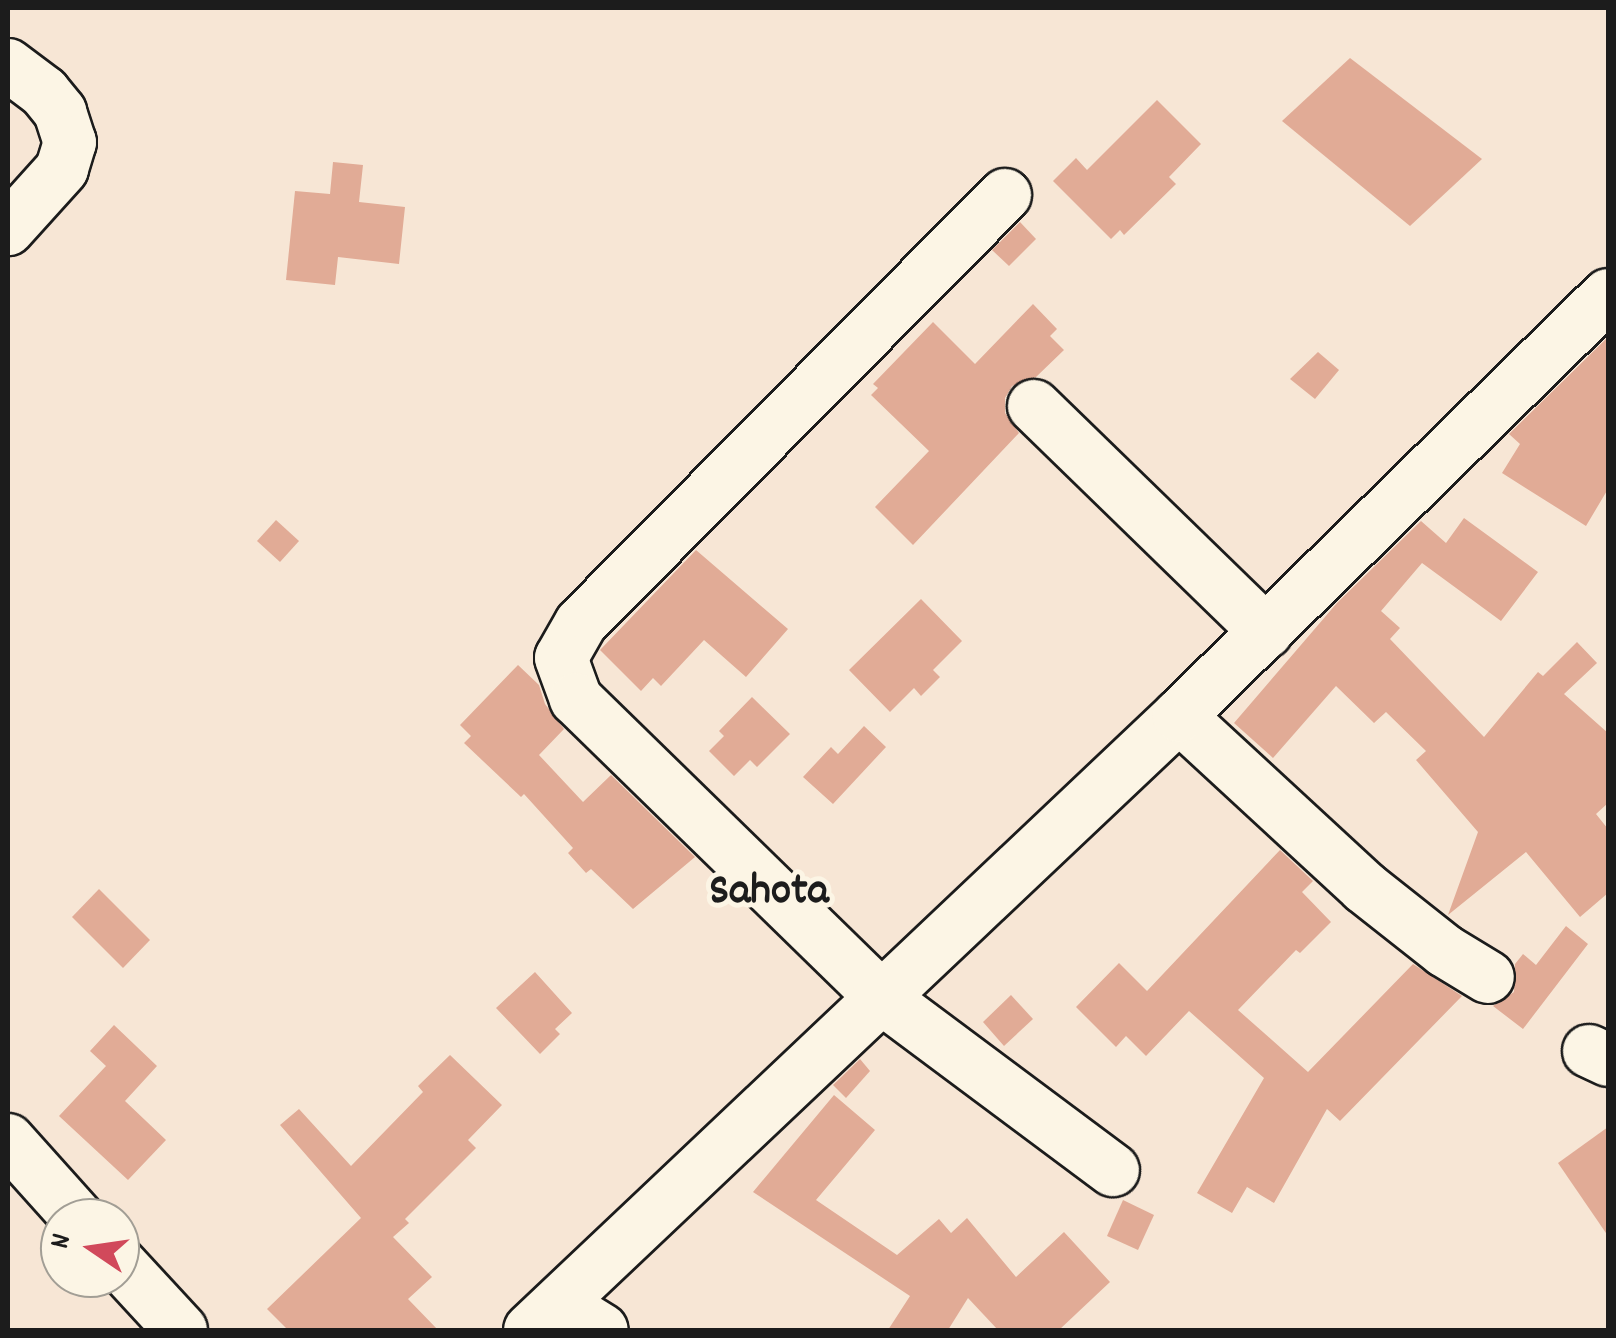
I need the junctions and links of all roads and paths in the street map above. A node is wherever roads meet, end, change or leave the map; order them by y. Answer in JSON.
{"nodes":[{"id":1,"x":8,"y":65,"type":"edge"},
{"id":2,"x":1005,"y":195,"type":"dead end"},
{"id":3,"x":8,"y":230,"type":"edge"},
{"id":4,"x":1608,"y":296,"type":"edge"},
{"id":5,"x":1034,"y":406,"type":"dead end"},
{"id":6,"x":1266,"y":632,"type":"junction"},
{"id":7,"x":1179,"y":716,"type":"junction"},
{"id":8,"x":1488,"y":976,"type":"dead end"},
{"id":9,"x":882,"y":998,"type":"junction"},
{"id":10,"x":8,"y":1140,"type":"edge"},
{"id":11,"x":1113,"y":1170,"type":"dead end"},
{"id":12,"x":60,"y":1198,"type":"edge"},
{"id":13,"x":140,"y":1286,"type":"edge"},
{"id":14,"x":564,"y":1322,"type":"edge"},
{"id":15,"x":180,"y":1330,"type":"edge"}],
"edges":[{"from":1,"to":3,"type":"street"},
{"from":2,"to":9,"type":"street"},
{"from":4,"to":6,"type":"street"},
{"from":5,"to":6,"type":"street"},
{"from":6,"to":7,"type":"street"},
{"from":7,"to":8,"type":"street"},
{"from":7,"to":9,"type":"street"},
{"from":9,"to":11,"type":"street"},
{"from":9,"to":14,"type":"street"},
{"from":10,"to":12,"type":"street"},
{"from":13,"to":15,"type":"street"}]}
